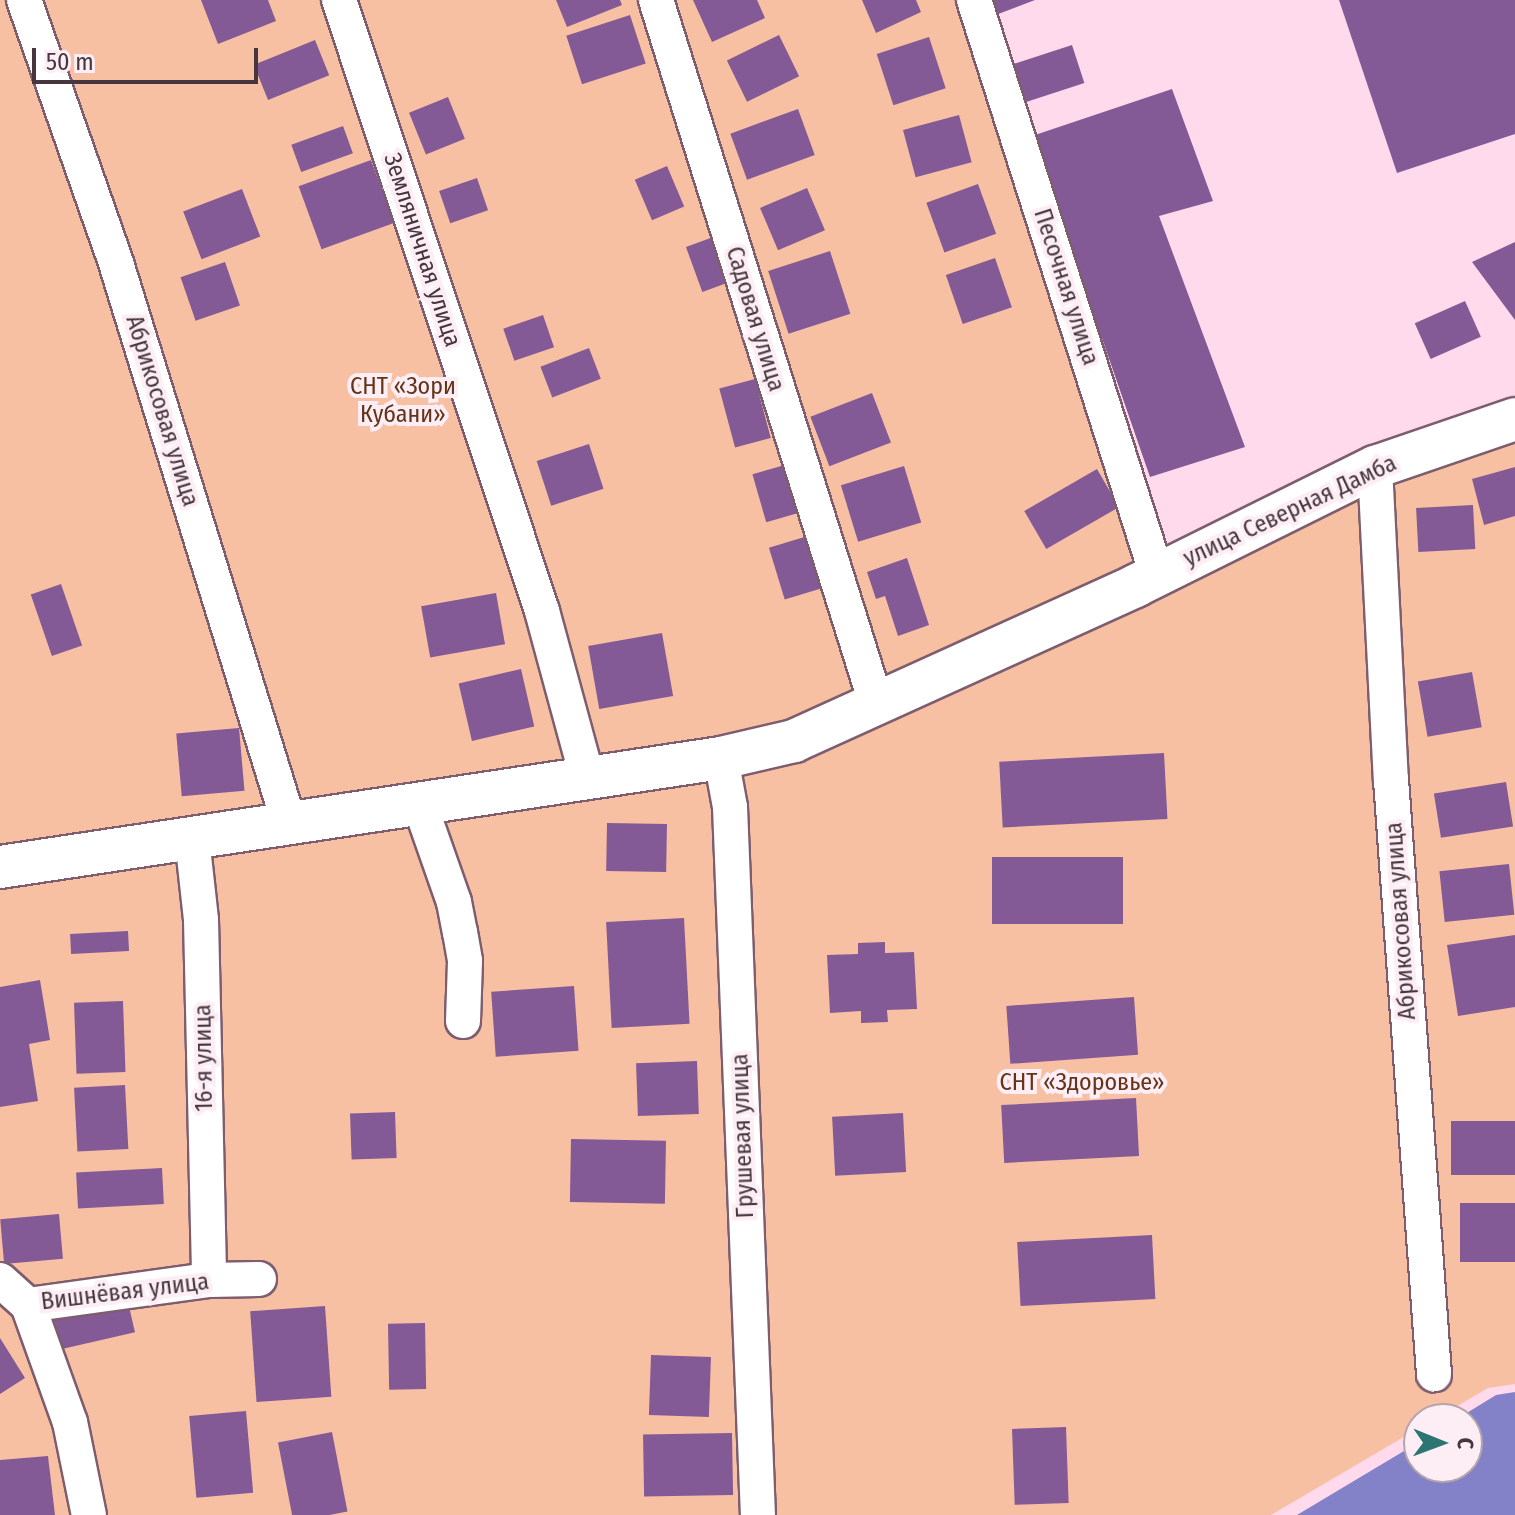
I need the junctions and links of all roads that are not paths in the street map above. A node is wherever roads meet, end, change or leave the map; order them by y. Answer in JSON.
{"nodes":[{"id":1,"x":24,"y":0,"type":"edge"},
{"id":2,"x":339,"y":0,"type":"edge"},
{"id":3,"x":656,"y":0,"type":"edge"},
{"id":4,"x":974,"y":0,"type":"edge"},
{"id":5,"x":1515,"y":419,"type":"edge"},
{"id":6,"x":1375,"y":467,"type":"junction"},
{"id":7,"x":1157,"y":575,"type":"junction"},
{"id":8,"x":876,"y":703,"type":"junction"},
{"id":9,"x":721,"y":758,"type":"junction"},
{"id":10,"x":587,"y":777,"type":"junction"},
{"id":11,"x":420,"y":805,"type":"junction"},
{"id":12,"x":290,"y":826,"type":"junction"},
{"id":13,"x":192,"y":838,"type":"junction"},
{"id":14,"x":2,"y":861,"type":"edge"},
{"id":15,"x":463,"y":1021,"type":"dead end"},
{"id":16,"x":259,"y":1279,"type":"dead end"},
{"id":17,"x":0,"y":1280,"type":"edge"},
{"id":18,"x":209,"y":1280,"type":"junction"},
{"id":19,"x":28,"y":1305,"type":"junction"},
{"id":20,"x":1434,"y":1374,"type":"dead end"},
{"id":21,"x":89,"y":1515,"type":"edge"},
{"id":22,"x":758,"y":1515,"type":"edge"}],
"edges":[{"from":1,"to":12,"type":"street","name":"Абрикосовая улица"},
{"from":2,"to":10,"type":"street","name":"Земляничная улица"},
{"from":3,"to":8,"type":"street","name":"Садовая улица"},
{"from":4,"to":7,"type":"street","name":"Песочная улица"},
{"from":5,"to":6,"type":"street","name":"улица Северная Дамба"},
{"from":6,"to":7,"type":"street","name":"улица Северная Дамба"},
{"from":6,"to":20,"type":"street","name":"Абрикосовая улица"},
{"from":7,"to":8,"type":"street","name":"улица Северная Дамба"},
{"from":8,"to":9,"type":"street","name":"улица Северная Дамба"},
{"from":9,"to":10,"type":"street","name":"улица Северная Дамба"},
{"from":9,"to":22,"type":"street","name":"Грушевая улица"},
{"from":10,"to":11,"type":"street","name":"улица Северная Дамба"},
{"from":11,"to":12,"type":"street","name":"улица Северная Дамба"},
{"from":11,"to":15,"type":"street"},
{"from":12,"to":13,"type":"street","name":"улица Северная Дамба"},
{"from":13,"to":14,"type":"street","name":"улица Северная Дамба"},
{"from":13,"to":18,"type":"street","name":"16-я улица"},
{"from":16,"to":18,"type":"street","name":"Вишнёвая улица"},
{"from":17,"to":19,"type":"street","name":"Вишнёвая улица"},
{"from":18,"to":19,"type":"street","name":"Вишнёвая улица"},
{"from":19,"to":21,"type":"street"}]}
